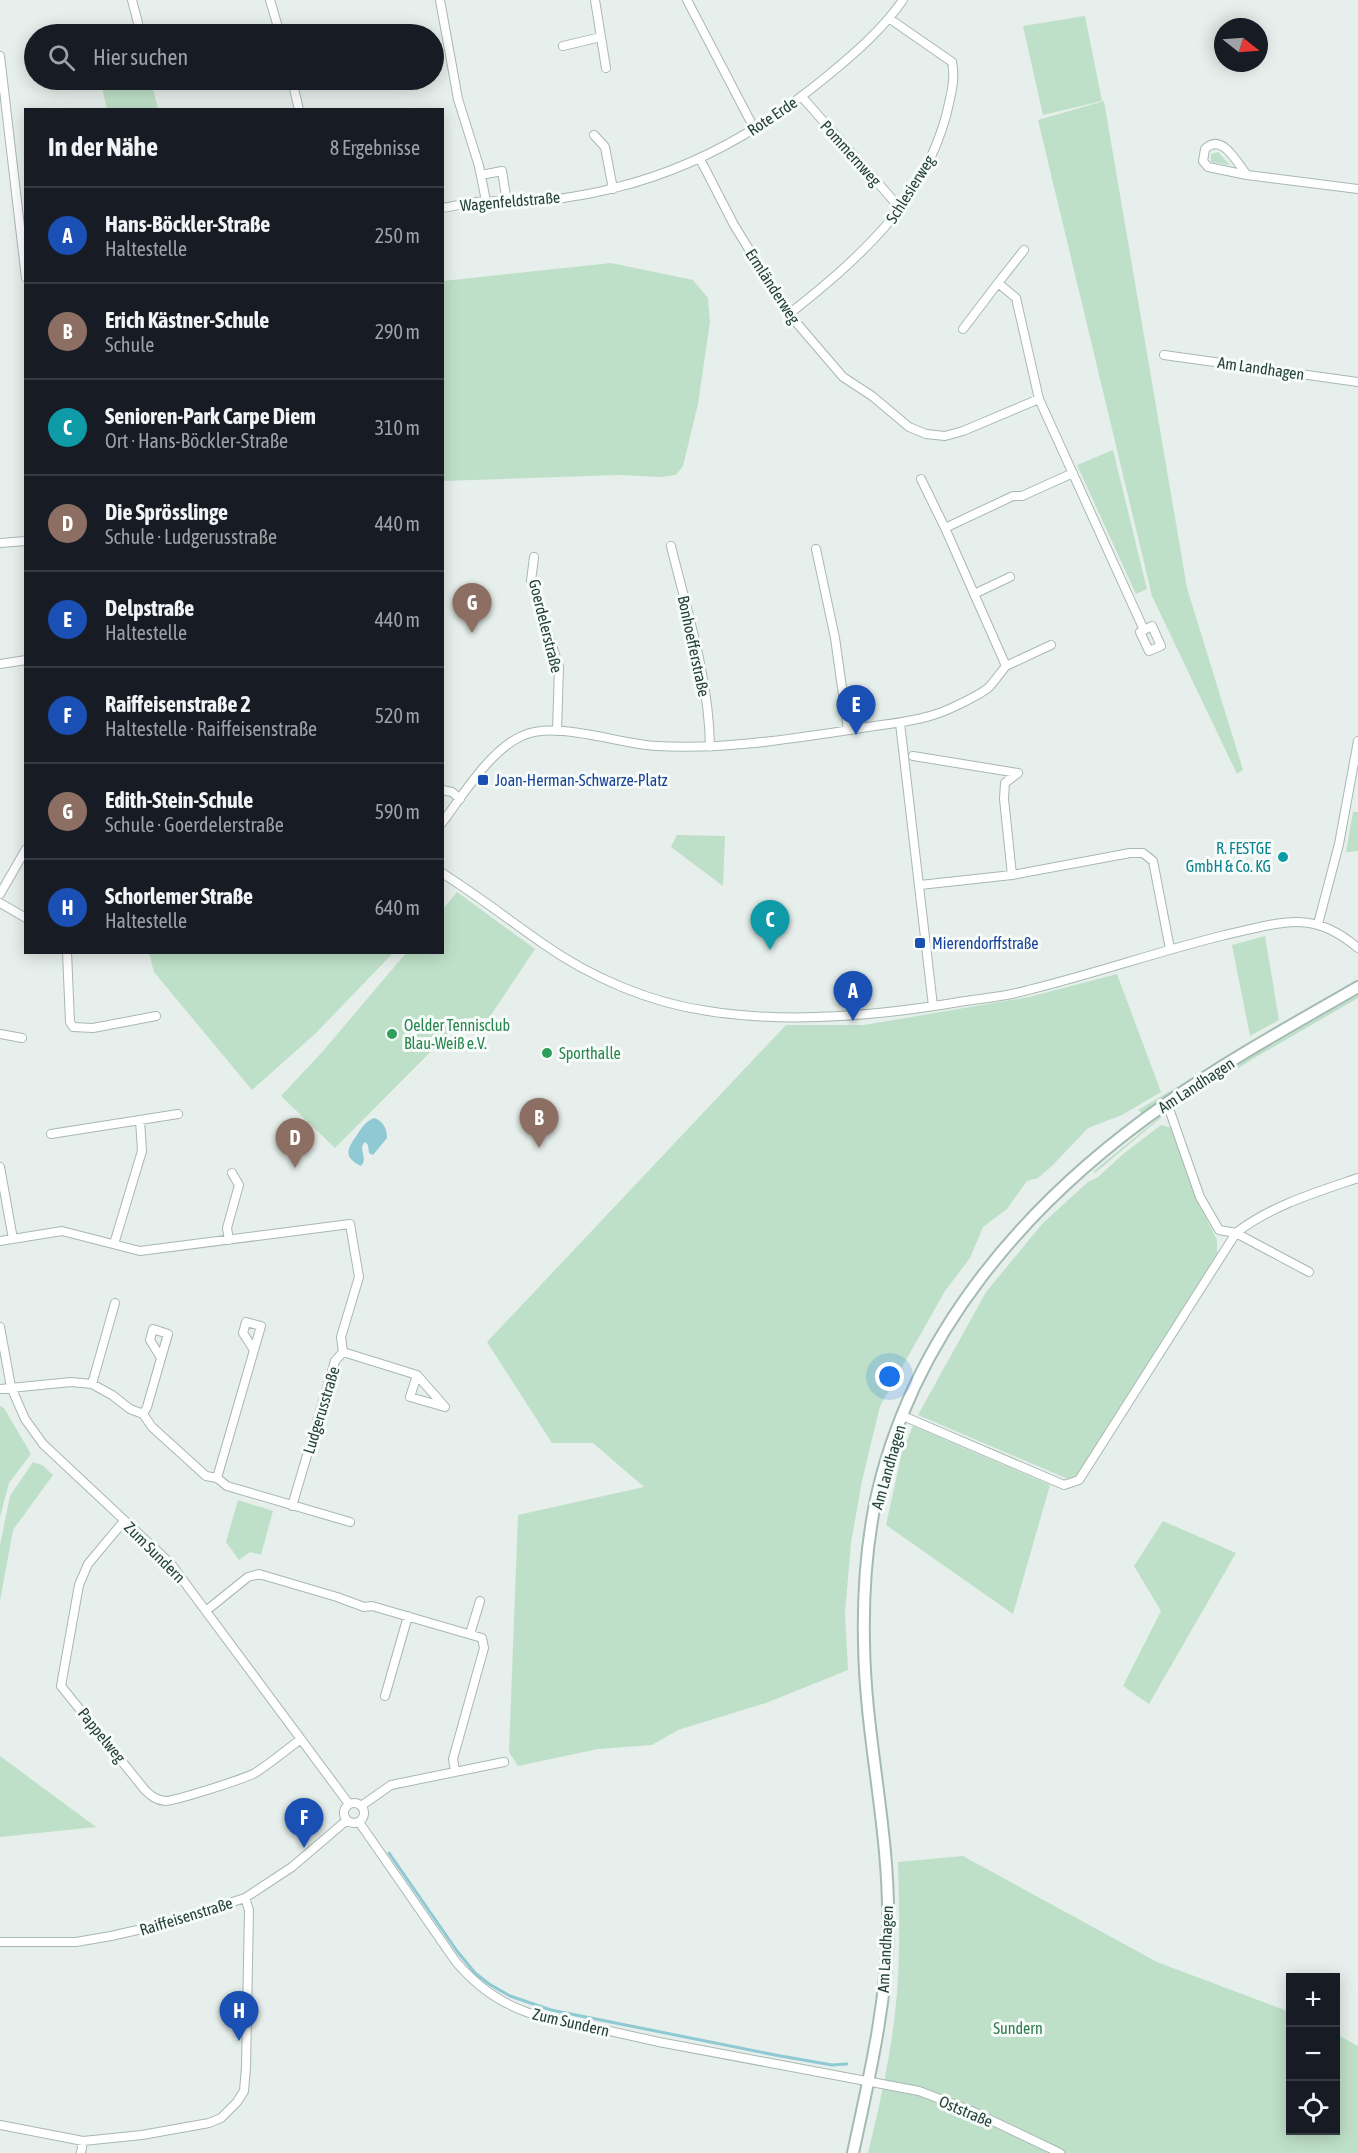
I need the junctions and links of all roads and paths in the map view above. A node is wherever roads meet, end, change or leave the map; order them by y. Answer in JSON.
{"nodes":[{"id":1,"x":132,"y":0,"type":"edge"},
{"id":2,"x":270,"y":0,"type":"edge"},
{"id":3,"x":440,"y":0,"type":"edge"},
{"id":4,"x":595,"y":0,"type":"edge"},
{"id":5,"x":687,"y":0,"type":"edge"},
{"id":6,"x":903,"y":0,"type":"edge"},
{"id":7,"x":890,"y":19,"type":"junction"},
{"id":8,"x":138,"y":23,"type":"dead end"},
{"id":9,"x":277,"y":24,"type":"edge"},
{"id":10,"x":601,"y":37,"type":"junction"},
{"id":11,"x":563,"y":46,"type":"dead end"},
{"id":12,"x":0,"y":56,"type":"edge"},
{"id":13,"x":606,"y":68,"type":"dead end"},
{"id":14,"x":294,"y":90,"type":"edge"},
{"id":15,"x":802,"y":97,"type":"junction"},
{"id":16,"x":299,"y":108,"type":"edge"},
{"id":17,"x":755,"y":130,"type":"junction"},
{"id":18,"x":594,"y":135,"type":"dead end"},
{"id":19,"x":700,"y":159,"type":"junction"},
{"id":20,"x":481,"y":175,"type":"junction"},
{"id":21,"x":1246,"y":175,"type":"junction"},
{"id":22,"x":613,"y":189,"type":"junction"},
{"id":23,"x":1358,"y":189,"type":"edge"},
{"id":24,"x":486,"y":201,"type":"junction"},
{"id":25,"x":507,"y":202,"type":"junction"},
{"id":26,"x":444,"y":208,"type":"edge"},
{"id":27,"x":900,"y":208,"type":"junction"},
{"id":28,"x":24,"y":249,"type":"edge"},
{"id":29,"x":1024,"y":250,"type":"dead end"},
{"id":30,"x":998,"y":283,"type":"junction"},
{"id":31,"x":789,"y":314,"type":"junction"},
{"id":32,"x":963,"y":329,"type":"dead end"},
{"id":33,"x":1164,"y":355,"type":"dead end"},
{"id":34,"x":1358,"y":382,"type":"edge"},
{"id":35,"x":1038,"y":399,"type":"junction"},
{"id":36,"x":1073,"y":473,"type":"junction"},
{"id":37,"x":921,"y":479,"type":"dead end"},
{"id":38,"x":945,"y":528,"type":"junction"},
{"id":39,"x":24,"y":541,"type":"edge"},
{"id":40,"x":0,"y":543,"type":"edge"},
{"id":41,"x":671,"y":546,"type":"dead end"},
{"id":42,"x":816,"y":549,"type":"dead end"},
{"id":43,"x":534,"y":558,"type":"dead end"},
{"id":44,"x":1010,"y":577,"type":"dead end"},
{"id":45,"x":974,"y":594,"type":"junction"},
{"id":46,"x":1144,"y":630,"type":"dead end"},
{"id":47,"x":1051,"y":645,"type":"dead end"},
{"id":48,"x":24,"y":660,"type":"edge"},
{"id":49,"x":0,"y":664,"type":"edge"},
{"id":50,"x":1006,"y":666,"type":"junction"},
{"id":51,"x":900,"y":723,"type":"junction"},
{"id":52,"x":848,"y":730,"type":"junction"},
{"id":53,"x":557,"y":731,"type":"junction"},
{"id":54,"x":1358,"y":741,"type":"edge"},
{"id":55,"x":710,"y":747,"type":"junction"},
{"id":56,"x":913,"y":756,"type":"dead end"},
{"id":57,"x":444,"y":790,"type":"edge"},
{"id":58,"x":460,"y":799,"type":"junction"},
{"id":59,"x":444,"y":820,"type":"edge"},
{"id":60,"x":24,"y":852,"type":"edge"},
{"id":61,"x":444,"y":874,"type":"edge"},
{"id":62,"x":1012,"y":874,"type":"junction"},
{"id":63,"x":920,"y":885,"type":"junction"},
{"id":64,"x":0,"y":894,"type":"edge"},
{"id":65,"x":0,"y":903,"type":"edge"},
{"id":66,"x":24,"y":917,"type":"edge"},
{"id":67,"x":1318,"y":924,"type":"junction"},
{"id":68,"x":1358,"y":948,"type":"edge"},
{"id":69,"x":1170,"y":949,"type":"junction"},
{"id":70,"x":67,"y":954,"type":"edge"},
{"id":71,"x":1358,"y":987,"type":"edge"},
{"id":72,"x":933,"y":1006,"type":"junction"},
{"id":73,"x":156,"y":1016,"type":"dead end"},
{"id":74,"x":0,"y":1034,"type":"edge"},
{"id":75,"x":22,"y":1038,"type":"dead end"},
{"id":76,"x":1167,"y":1103,"type":"junction"},
{"id":77,"x":178,"y":1114,"type":"dead end"},
{"id":78,"x":140,"y":1120,"type":"junction"},
{"id":79,"x":51,"y":1134,"type":"dead end"},
{"id":80,"x":0,"y":1167,"type":"edge"},
{"id":81,"x":232,"y":1173,"type":"dead end"},
{"id":82,"x":1358,"y":1178,"type":"edge"},
{"id":83,"x":1236,"y":1233,"type":"junction"},
{"id":84,"x":13,"y":1239,"type":"junction"},
{"id":85,"x":229,"y":1240,"type":"junction"},
{"id":86,"x":0,"y":1241,"type":"edge"},
{"id":87,"x":114,"y":1244,"type":"junction"},
{"id":88,"x":1309,"y":1272,"type":"dead end"},
{"id":89,"x":115,"y":1303,"type":"dead end"},
{"id":90,"x":0,"y":1327,"type":"edge"},
{"id":91,"x":254,"y":1350,"type":"dead end"},
{"id":92,"x":343,"y":1352,"type":"junction"},
{"id":93,"x":160,"y":1358,"type":"dead end"},
{"id":94,"x":417,"y":1374,"type":"junction"},
{"id":95,"x":92,"y":1384,"type":"junction"},
{"id":96,"x":11,"y":1387,"type":"junction"},
{"id":97,"x":0,"y":1389,"type":"edge"},
{"id":98,"x":143,"y":1414,"type":"junction"},
{"id":99,"x":903,"y":1416,"type":"junction"},
{"id":100,"x":217,"y":1479,"type":"junction"},
{"id":101,"x":292,"y":1506,"type":"junction"},
{"id":102,"x":124,"y":1521,"type":"junction"},
{"id":103,"x":350,"y":1522,"type":"dead end"},
{"id":104,"x":480,"y":1600,"type":"dead end"},
{"id":105,"x":207,"y":1610,"type":"junction"},
{"id":106,"x":408,"y":1616,"type":"junction"},
{"id":107,"x":470,"y":1634,"type":"junction"},
{"id":108,"x":385,"y":1696,"type":"dead end"},
{"id":109,"x":301,"y":1739,"type":"junction"},
{"id":110,"x":504,"y":1762,"type":"dead end"},
{"id":111,"x":455,"y":1771,"type":"junction"},
{"id":112,"x":349,"y":1804,"type":"junction"},
{"id":113,"x":362,"y":1806,"type":"junction"},
{"id":114,"x":347,"y":1820,"type":"junction"},
{"id":115,"x":359,"y":1822,"type":"junction"},
{"id":116,"x":245,"y":1898,"type":"junction"},
{"id":117,"x":0,"y":1942,"type":"edge"},
{"id":118,"x":868,"y":2082,"type":"junction"},
{"id":119,"x":0,"y":2125,"type":"edge"},
{"id":120,"x":83,"y":2141,"type":"junction"},
{"id":121,"x":81,"y":2153,"type":"edge"},
{"id":122,"x":853,"y":2153,"type":"edge"},
{"id":123,"x":1060,"y":2153,"type":"edge"}],
"edges":[{"from":1,"to":8,"type":"street"},
{"from":2,"to":9,"type":"street"},
{"from":3,"to":20,"type":"street"},
{"from":4,"to":10,"type":"street"},
{"from":5,"to":17,"type":"street"},
{"from":6,"to":7,"type":"street","name":"Rote Erde"},
{"from":7,"to":15,"type":"street","name":"Rote Erde"},
{"from":7,"to":27,"type":"street","name":"Schlesierweg"},
{"from":10,"to":11,"type":"street"},
{"from":10,"to":13,"type":"street"},
{"from":12,"to":28,"type":"street"},
{"from":14,"to":16,"type":"street"},
{"from":15,"to":17,"type":"street","name":"Rote Erde"},
{"from":15,"to":27,"type":"street","name":"Pommernweg"},
{"from":17,"to":19,"type":"street","name":"Rote Erde"},
{"from":18,"to":22,"type":"street"},
{"from":19,"to":22,"type":"street","name":"Rote Erde"},
{"from":19,"to":31,"type":"street","name":"Ermländerweg"},
{"from":20,"to":24,"type":"street"},
{"from":20,"to":25,"type":"street"},
{"from":21,"to":21,"type":"street"},
{"from":21,"to":23,"type":"street"},
{"from":22,"to":25,"type":"street","name":"Wagenfeldstraße"},
{"from":24,"to":25,"type":"street","name":"Wagenfeldstraße"},
{"from":24,"to":26,"type":"street","name":"Wagenfeldstraße"},
{"from":27,"to":31,"type":"street","name":"Schlesierweg"},
{"from":29,"to":30,"type":"street"},
{"from":30,"to":32,"type":"street"},
{"from":30,"to":35,"type":"street"},
{"from":31,"to":35,"type":"street","name":"Ermländerweg"},
{"from":33,"to":34,"type":"street","name":"Am Landhagen"},
{"from":35,"to":36,"type":"street"},
{"from":36,"to":38,"type":"street"},
{"from":36,"to":46,"type":"street"},
{"from":37,"to":38,"type":"street"},
{"from":38,"to":45,"type":"street"},
{"from":39,"to":40,"type":"street"},
{"from":41,"to":55,"type":"street","name":"Bonhoefferstraße"},
{"from":42,"to":52,"type":"street"},
{"from":43,"to":53,"type":"street","name":"Goerdelerstraße"},
{"from":44,"to":45,"type":"street"},
{"from":45,"to":50,"type":"street"},
{"from":47,"to":50,"type":"street"},
{"from":48,"to":49,"type":"street"},
{"from":50,"to":51,"type":"street"},
{"from":51,"to":52,"type":"street"},
{"from":51,"to":63,"type":"street"},
{"from":52,"to":55,"type":"street"},
{"from":53,"to":55,"type":"street"},
{"from":53,"to":58,"type":"street"},
{"from":54,"to":67,"type":"street"},
{"from":56,"to":62,"type":"street"},
{"from":57,"to":58,"type":"street"},
{"from":58,"to":59,"type":"street"},
{"from":60,"to":64,"type":"street"},
{"from":61,"to":72,"type":"street"},
{"from":62,"to":63,"type":"street"},
{"from":62,"to":69,"type":"street"},
{"from":63,"to":72,"type":"street"},
{"from":65,"to":66,"type":"street"},
{"from":67,"to":68,"type":"street"},
{"from":67,"to":69,"type":"street"},
{"from":69,"to":72,"type":"street"},
{"from":70,"to":73,"type":"street"},
{"from":71,"to":76,"type":"street","name":"Am Landhagen"},
{"from":74,"to":75,"type":"street"},
{"from":76,"to":83,"type":"street"},
{"from":76,"to":99,"type":"street","name":"Am Landhagen"},
{"from":77,"to":78,"type":"street"},
{"from":78,"to":79,"type":"street"},
{"from":78,"to":87,"type":"street"},
{"from":80,"to":84,"type":"street"},
{"from":81,"to":85,"type":"street"},
{"from":82,"to":83,"type":"street"},
{"from":83,"to":88,"type":"street"},
{"from":83,"to":99,"type":"street"},
{"from":84,"to":86,"type":"street","name":"Ludgerusstraße"},
{"from":84,"to":87,"type":"street","name":"Ludgerusstraße"},
{"from":85,"to":87,"type":"street","name":"Ludgerusstraße"},
{"from":85,"to":92,"type":"street","name":"Ludgerusstraße"},
{"from":89,"to":95,"type":"street"},
{"from":90,"to":96,"type":"street","name":"Zum Sundern"},
{"from":91,"to":100,"type":"street"},
{"from":92,"to":94,"type":"street"},
{"from":92,"to":101,"type":"street","name":"Ludgerusstraße"},
{"from":93,"to":98,"type":"street"},
{"from":94,"to":94,"type":"street"},
{"from":95,"to":96,"type":"street"},
{"from":95,"to":98,"type":"street"},
{"from":96,"to":97,"type":"street"},
{"from":96,"to":102,"type":"street","name":"Zum Sundern"},
{"from":98,"to":100,"type":"street"},
{"from":99,"to":118,"type":"street","name":"Am Landhagen"},
{"from":100,"to":101,"type":"street"},
{"from":101,"to":103,"type":"street"},
{"from":102,"to":105,"type":"street","name":"Zum Sundern"},
{"from":102,"to":109,"type":"street","name":"Pappelweg"},
{"from":104,"to":107,"type":"street"},
{"from":105,"to":106,"type":"street"},
{"from":105,"to":109,"type":"street","name":"Zum Sundern"},
{"from":106,"to":107,"type":"street"},
{"from":106,"to":108,"type":"street"},
{"from":107,"to":111,"type":"street"},
{"from":109,"to":112,"type":"street","name":"Zum Sundern"},
{"from":110,"to":111,"type":"street"},
{"from":111,"to":113,"type":"street"},
{"from":112,"to":113,"type":"street"},
{"from":112,"to":114,"type":"street"},
{"from":113,"to":115,"type":"street"},
{"from":114,"to":115,"type":"street"},
{"from":114,"to":116,"type":"street","name":"Raiffeisenstraße"},
{"from":115,"to":118,"type":"street","name":"Zum Sundern"},
{"from":116,"to":117,"type":"street","name":"Raiffeisenstraße"},
{"from":116,"to":120,"type":"street"},
{"from":118,"to":122,"type":"street","name":"Am Landhagen"},
{"from":118,"to":123,"type":"street","name":"Oststraße"},
{"from":119,"to":120,"type":"street"},
{"from":120,"to":121,"type":"street"}]}
